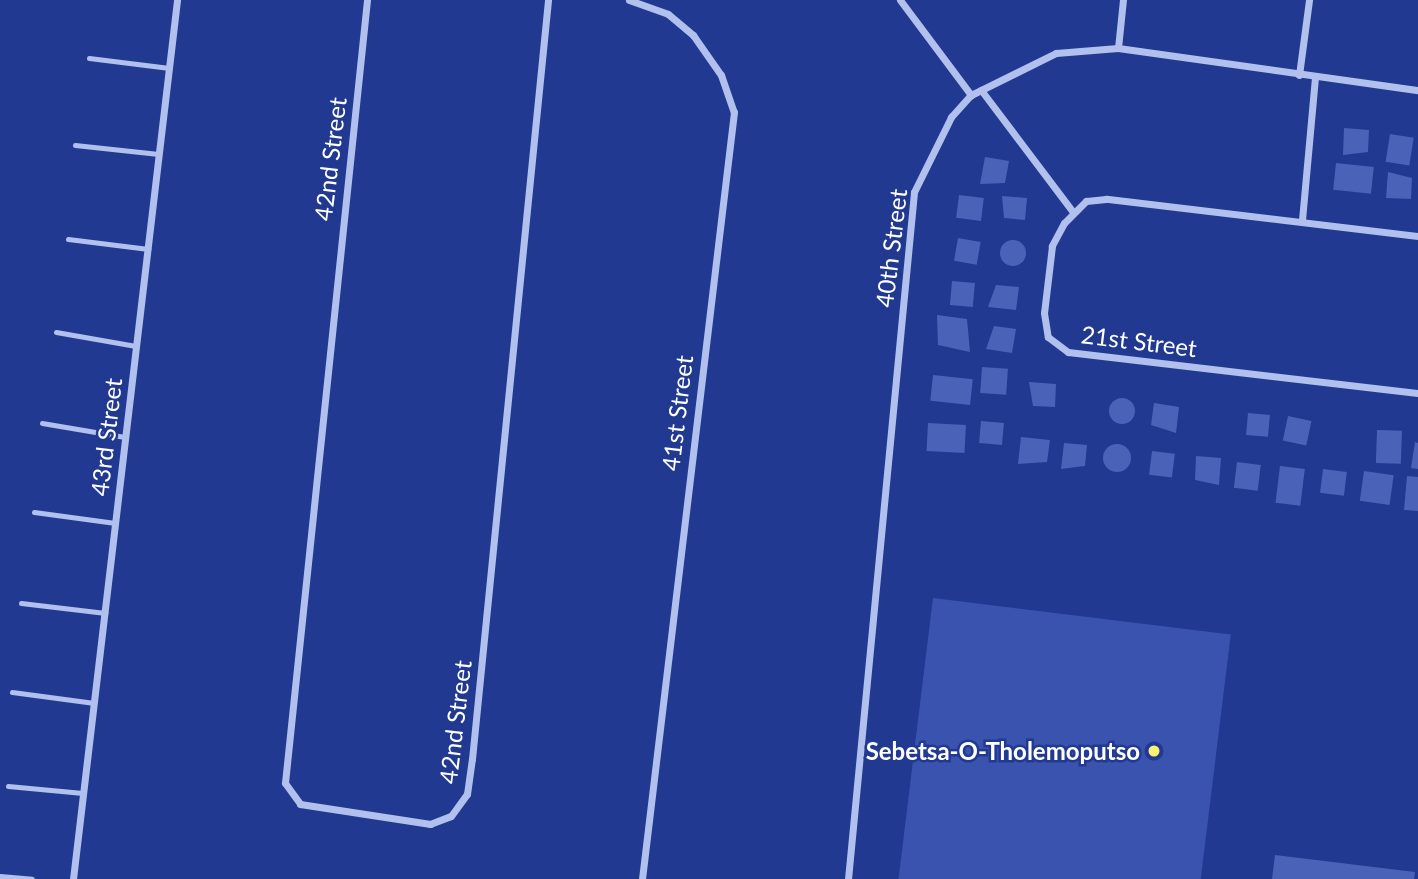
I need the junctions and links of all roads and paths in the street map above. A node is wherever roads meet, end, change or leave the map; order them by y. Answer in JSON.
{"nodes":[{"id":1,"x":177,"y":0,"type":"edge"},
{"id":2,"x":367,"y":0,"type":"edge"},
{"id":3,"x":548,"y":0,"type":"edge"},
{"id":4,"x":629,"y":0,"type":"edge"},
{"id":5,"x":900,"y":0,"type":"edge"},
{"id":6,"x":1123,"y":0,"type":"edge"},
{"id":7,"x":1309,"y":0,"type":"edge"},
{"id":8,"x":1118,"y":48,"type":"junction"},
{"id":9,"x":89,"y":58,"type":"dead end"},
{"id":10,"x":169,"y":68,"type":"junction"},
{"id":11,"x":1299,"y":75,"type":"junction"},
{"id":12,"x":1315,"y":77,"type":"junction"},
{"id":13,"x":981,"y":90,"type":"junction"},
{"id":14,"x":1418,"y":90,"type":"edge"},
{"id":15,"x":971,"y":95,"type":"junction"},
{"id":16,"x":75,"y":145,"type":"dead end"},
{"id":17,"x":159,"y":154,"type":"junction"},
{"id":18,"x":1073,"y":212,"type":"junction"},
{"id":19,"x":1302,"y":220,"type":"junction"},
{"id":20,"x":1418,"y":236,"type":"edge"},
{"id":21,"x":68,"y":239,"type":"dead end"},
{"id":22,"x":148,"y":249,"type":"junction"},
{"id":23,"x":56,"y":332,"type":"dead end"},
{"id":24,"x":136,"y":346,"type":"junction"},
{"id":25,"x":1418,"y":393,"type":"edge"},
{"id":26,"x":41,"y":423,"type":"dead end"},
{"id":27,"x":125,"y":437,"type":"junction"},
{"id":28,"x":34,"y":512,"type":"dead end"},
{"id":29,"x":115,"y":523,"type":"junction"},
{"id":30,"x":20,"y":603,"type":"dead end"},
{"id":31,"x":105,"y":613,"type":"junction"},
{"id":32,"x":12,"y":692,"type":"dead end"},
{"id":33,"x":94,"y":703,"type":"junction"},
{"id":34,"x":8,"y":786,"type":"dead end"},
{"id":35,"x":83,"y":793,"type":"junction"},
{"id":36,"x":0,"y":876,"type":"edge"},
{"id":37,"x":32,"y":879,"type":"edge"},
{"id":38,"x":73,"y":879,"type":"edge"},
{"id":39,"x":642,"y":879,"type":"edge"},
{"id":40,"x":848,"y":879,"type":"edge"}],
"edges":[{"from":1,"to":10,"type":"street","name":"43rd Street"},
{"from":2,"to":3,"type":"street","name":"42nd Street"},
{"from":4,"to":39,"type":"street","name":"41st Street"},
{"from":5,"to":15,"type":"street"},
{"from":6,"to":8,"type":"street"},
{"from":7,"to":11,"type":"street"},
{"from":8,"to":11,"type":"street","name":"40th Street"},
{"from":8,"to":13,"type":"street","name":"40th Street"},
{"from":9,"to":10,"type":"lane"},
{"from":10,"to":17,"type":"street","name":"43rd Street"},
{"from":11,"to":12,"type":"street","name":"40th Street"},
{"from":12,"to":14,"type":"street","name":"40th Street"},
{"from":12,"to":19,"type":"street"},
{"from":13,"to":15,"type":"street","name":"40th Street"},
{"from":13,"to":18,"type":"street"},
{"from":15,"to":40,"type":"street","name":"40th Street"},
{"from":16,"to":17,"type":"lane"},
{"from":17,"to":22,"type":"street","name":"43rd Street"},
{"from":18,"to":19,"type":"street"},
{"from":18,"to":25,"type":"street","name":"21st Street"},
{"from":19,"to":20,"type":"street"},
{"from":21,"to":22,"type":"lane"},
{"from":22,"to":24,"type":"street","name":"43rd Street"},
{"from":23,"to":24,"type":"lane"},
{"from":24,"to":27,"type":"street","name":"43rd Street"},
{"from":26,"to":27,"type":"lane"},
{"from":27,"to":29,"type":"street","name":"43rd Street"},
{"from":28,"to":29,"type":"lane"},
{"from":29,"to":31,"type":"street","name":"43rd Street"},
{"from":30,"to":31,"type":"lane"},
{"from":31,"to":33,"type":"street","name":"43rd Street"},
{"from":32,"to":33,"type":"lane"},
{"from":33,"to":35,"type":"street","name":"43rd Street"},
{"from":34,"to":35,"type":"lane"},
{"from":35,"to":38,"type":"street","name":"43rd Street"},
{"from":36,"to":37,"type":"lane"}]}
